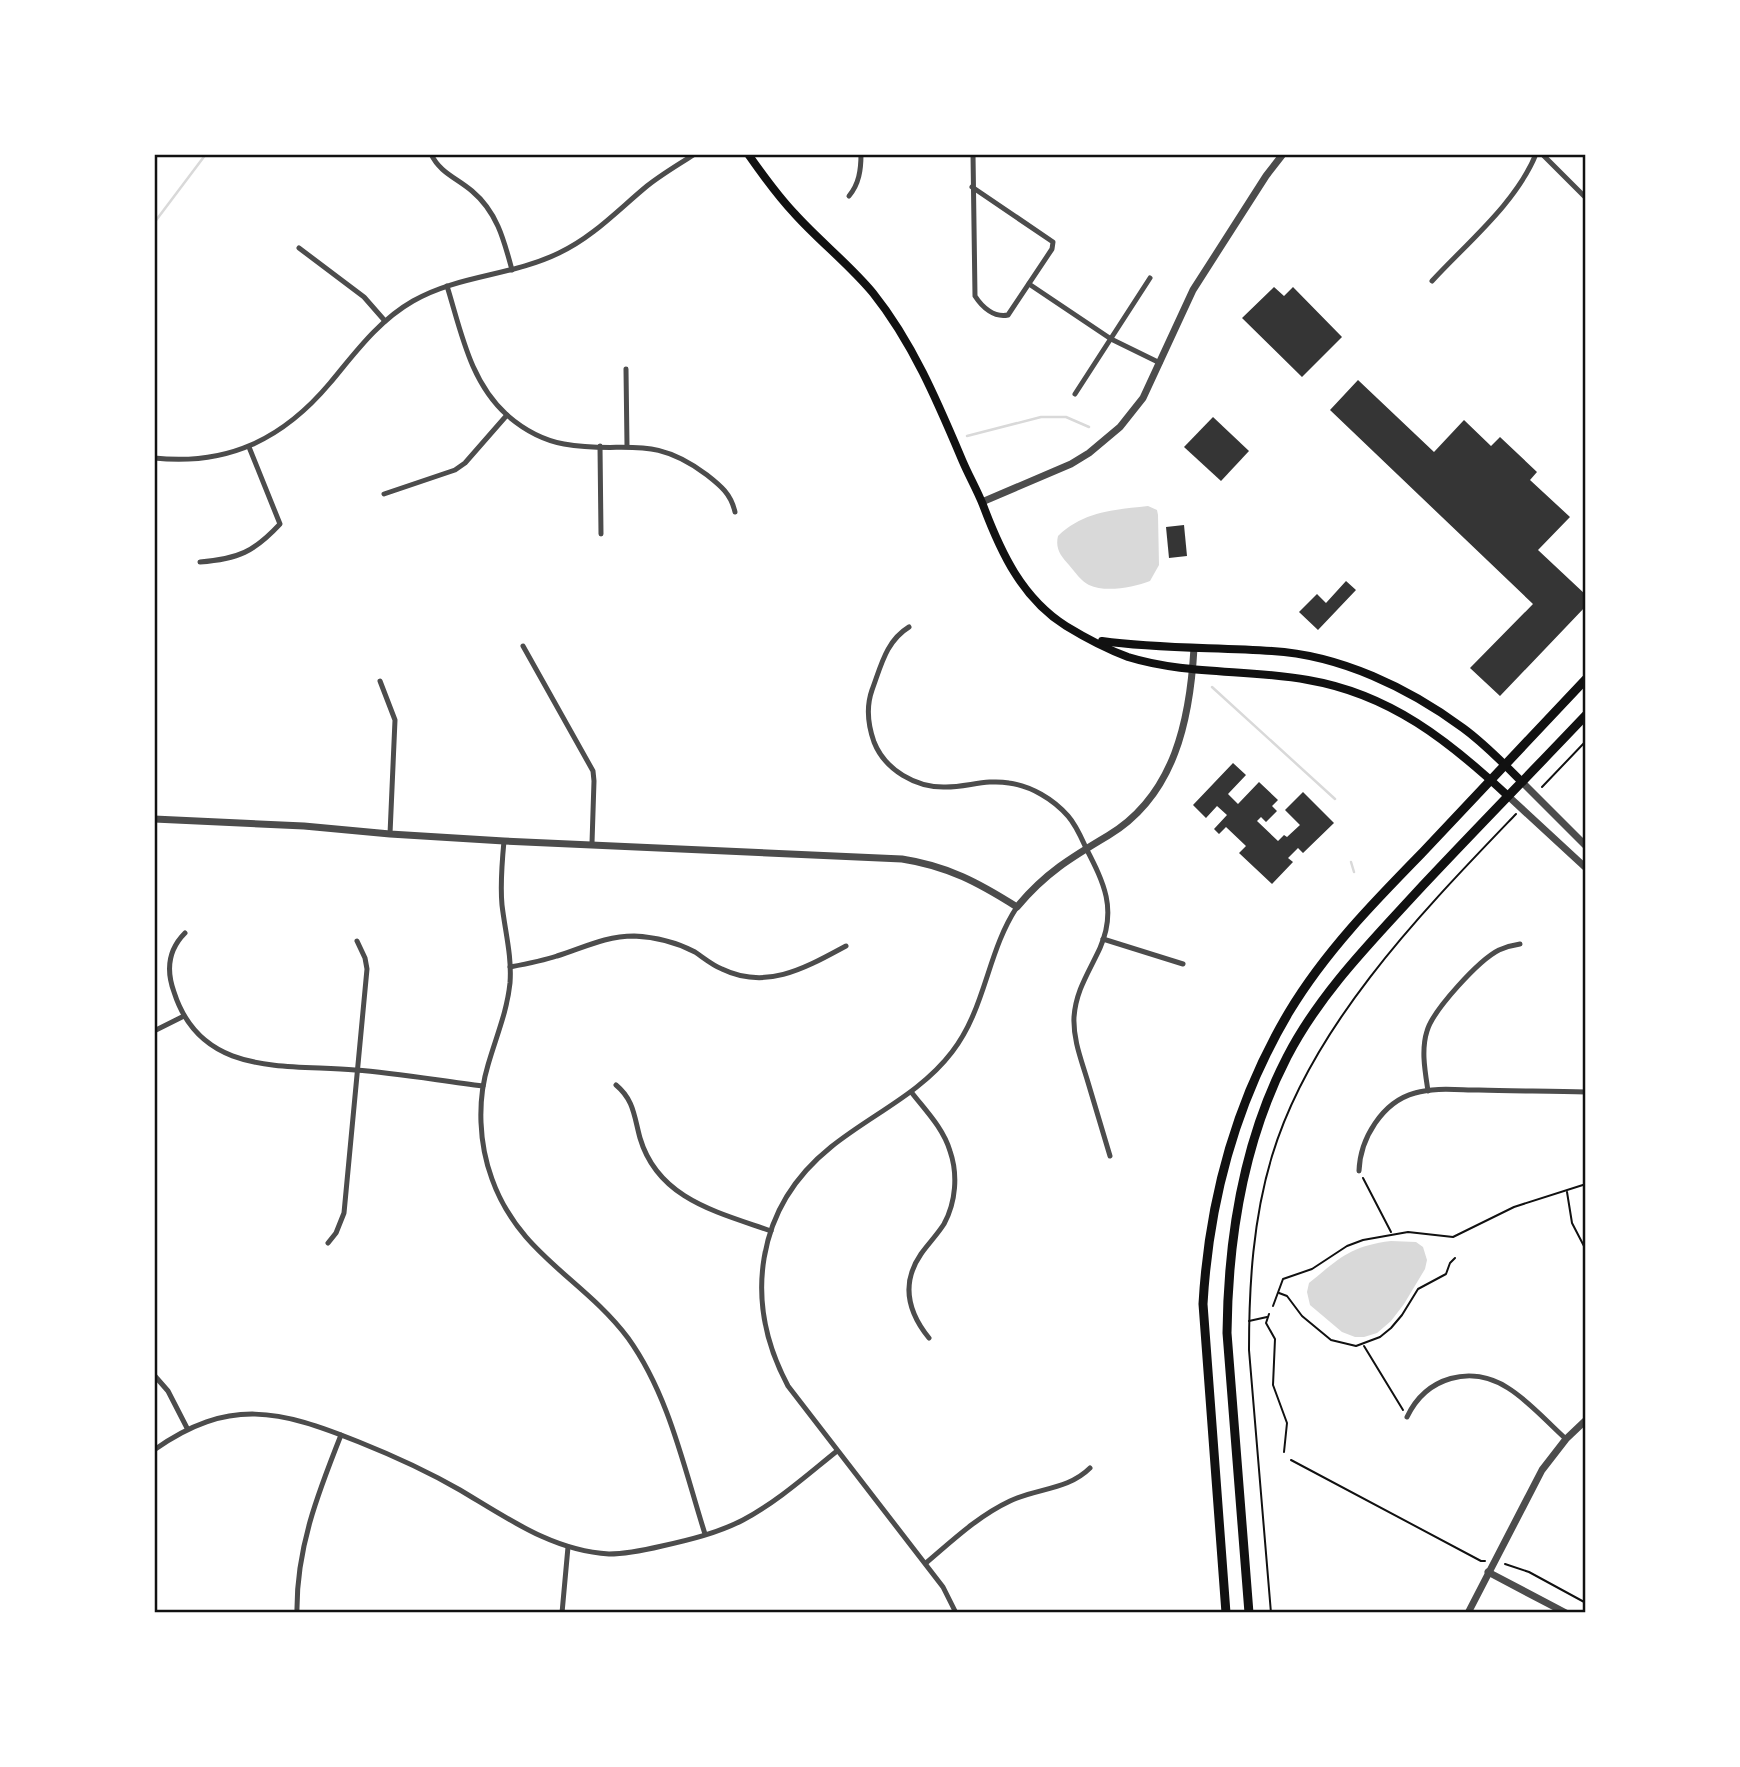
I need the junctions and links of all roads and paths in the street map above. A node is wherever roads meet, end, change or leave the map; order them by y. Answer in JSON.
{"nodes":[{"id":1,"x":431,"y":154,"type":"edge"},
{"id":2,"x":695,"y":154,"type":"edge"},
{"id":3,"x":748,"y":154,"type":"edge"},
{"id":4,"x":860,"y":154,"type":"edge"},
{"id":5,"x":973,"y":154,"type":"edge"},
{"id":6,"x":1283,"y":154,"type":"edge"},
{"id":7,"x":1539,"y":154,"type":"edge"},
{"id":8,"x":972,"y":187,"type":"junction"},
{"id":9,"x":849,"y":196,"type":"dead end"},
{"id":10,"x":1586,"y":198,"type":"edge"},
{"id":11,"x":299,"y":248,"type":"dead end"},
{"id":12,"x":512,"y":270,"type":"junction"},
{"id":13,"x":1150,"y":278,"type":"dead end"},
{"id":14,"x":1432,"y":281,"type":"dead end"},
{"id":15,"x":1029,"y":284,"type":"junction"},
{"id":16,"x":447,"y":286,"type":"junction"},
{"id":17,"x":385,"y":321,"type":"junction"},
{"id":18,"x":1111,"y":339,"type":"junction"},
{"id":19,"x":1160,"y":363,"type":"junction"},
{"id":20,"x":626,"y":369,"type":"dead end"},
{"id":21,"x":1075,"y":394,"type":"dead end"},
{"id":22,"x":507,"y":415,"type":"junction"},
{"id":23,"x":600,"y":446,"type":"junction"},
{"id":24,"x":627,"y":446,"type":"junction"},
{"id":25,"x":249,"y":447,"type":"junction"},
{"id":26,"x":154,"y":458,"type":"edge"},
{"id":27,"x":384,"y":494,"type":"dead end"},
{"id":28,"x":982,"y":502,"type":"junction"},
{"id":29,"x":735,"y":512,"type":"dead end"},
{"id":30,"x":600,"y":534,"type":"dead end"},
{"id":31,"x":200,"y":562,"type":"dead end"},
{"id":32,"x":909,"y":627,"type":"dead end"},
{"id":33,"x":1095,"y":640,"type":"junction"},
{"id":34,"x":523,"y":646,"type":"dead end"},
{"id":35,"x":1194,"y":648,"type":"junction"},
{"id":36,"x":1193,"y":668,"type":"junction"},
{"id":37,"x":1586,"y":679,"type":"edge"},
{"id":38,"x":380,"y":681,"type":"dead end"},
{"id":39,"x":1586,"y":715,"type":"edge"},
{"id":40,"x":1586,"y":741,"type":"edge"},
{"id":41,"x":1505,"y":765,"type":"junction"},
{"id":42,"x":1491,"y":780,"type":"junction"},
{"id":43,"x":1522,"y":782,"type":"junction"},
{"id":44,"x":1508,"y":796,"type":"junction"},
{"id":45,"x":1534,"y":796,"type":"junction"},
{"id":46,"x":1522,"y":808,"type":"junction"},
{"id":47,"x":154,"y":819,"type":"edge"},
{"id":48,"x":390,"y":834,"type":"junction"},
{"id":49,"x":504,"y":841,"type":"junction"},
{"id":50,"x":592,"y":844,"type":"junction"},
{"id":51,"x":1586,"y":846,"type":"edge"},
{"id":52,"x":1086,"y":847,"type":"junction"},
{"id":53,"x":1586,"y":868,"type":"edge"},
{"id":54,"x":1017,"y":907,"type":"junction"},
{"id":55,"x":185,"y":933,"type":"dead end"},
{"id":56,"x":1104,"y":939,"type":"junction"},
{"id":57,"x":357,"y":941,"type":"dead end"},
{"id":58,"x":1520,"y":944,"type":"dead end"},
{"id":59,"x":846,"y":946,"type":"dead end"},
{"id":60,"x":1183,"y":964,"type":"dead end"},
{"id":61,"x":510,"y":967,"type":"junction"},
{"id":62,"x":184,"y":1016,"type":"junction"},
{"id":63,"x":154,"y":1031,"type":"edge"},
{"id":64,"x":358,"y":1070,"type":"junction"},
{"id":65,"x":616,"y":1085,"type":"dead end"},
{"id":66,"x":483,"y":1086,"type":"junction"},
{"id":67,"x":1428,"y":1091,"type":"junction"},
{"id":68,"x":1586,"y":1092,"type":"edge"},
{"id":69,"x":912,"y":1093,"type":"junction"},
{"id":70,"x":1110,"y":1156,"type":"dead end"},
{"id":71,"x":1359,"y":1171,"type":"joint"},
{"id":72,"x":1586,"y":1184,"type":"edge"},
{"id":73,"x":1567,"y":1191,"type":"junction"},
{"id":74,"x":771,"y":1231,"type":"junction"},
{"id":75,"x":1391,"y":1233,"type":"junction"},
{"id":76,"x":328,"y":1243,"type":"dead end"},
{"id":77,"x":1586,"y":1250,"type":"edge"},
{"id":78,"x":1455,"y":1258,"type":"dead end"},
{"id":79,"x":1278,"y":1293,"type":"junction"},
{"id":80,"x":1273,"y":1306,"type":"dead end"},
{"id":81,"x":1249,"y":1321,"type":"junction"},
{"id":82,"x":929,"y":1338,"type":"dead end"},
{"id":83,"x":1364,"y":1345,"type":"junction"},
{"id":84,"x":154,"y":1375,"type":"edge"},
{"id":85,"x":1408,"y":1417,"type":"joint"},
{"id":86,"x":1586,"y":1420,"type":"edge"},
{"id":87,"x":187,"y":1428,"type":"junction"},
{"id":88,"x":341,"y":1435,"type":"junction"},
{"id":89,"x":1566,"y":1438,"type":"junction"},
{"id":90,"x":154,"y":1450,"type":"edge"},
{"id":91,"x":837,"y":1451,"type":"junction"},
{"id":92,"x":1284,"y":1452,"type":"dead end"},
{"id":93,"x":1291,"y":1460,"type":"dead end"},
{"id":94,"x":1090,"y":1468,"type":"dead end"},
{"id":95,"x":705,"y":1534,"type":"junction"},
{"id":96,"x":568,"y":1547,"type":"junction"},
{"id":97,"x":1493,"y":1562,"type":"junction"},
{"id":98,"x":926,"y":1563,"type":"junction"},
{"id":99,"x":1488,"y":1572,"type":"junction"},
{"id":100,"x":1586,"y":1603,"type":"edge"},
{"id":101,"x":297,"y":1613,"type":"edge"},
{"id":102,"x":562,"y":1613,"type":"edge"},
{"id":103,"x":956,"y":1613,"type":"edge"},
{"id":104,"x":1226,"y":1613,"type":"edge"},
{"id":105,"x":1249,"y":1613,"type":"edge"},
{"id":106,"x":1271,"y":1613,"type":"edge"},
{"id":107,"x":1468,"y":1613,"type":"edge"},
{"id":108,"x":1566,"y":1613,"type":"edge"}],
"edges":[{"from":1,"to":12,"type":"street"},
{"from":2,"to":12,"type":"street"},
{"from":3,"to":28,"type":"main road"},
{"from":4,"to":9,"type":"street"},
{"from":5,"to":8,"type":"street"},
{"from":6,"to":19,"type":"street"},
{"from":7,"to":10,"type":"street"},
{"from":7,"to":14,"type":"street"},
{"from":8,"to":15,"type":"street"},
{"from":8,"to":15,"type":"street"},
{"from":11,"to":17,"type":"street"},
{"from":12,"to":16,"type":"street"},
{"from":13,"to":18,"type":"street"},
{"from":15,"to":18,"type":"street"},
{"from":16,"to":17,"type":"street"},
{"from":16,"to":22,"type":"street"},
{"from":17,"to":25,"type":"street"},
{"from":18,"to":19,"type":"street"},
{"from":18,"to":21,"type":"street"},
{"from":19,"to":28,"type":"street"},
{"from":20,"to":24,"type":"street"},
{"from":22,"to":23,"type":"street"},
{"from":22,"to":27,"type":"street"},
{"from":23,"to":24,"type":"street"},
{"from":23,"to":30,"type":"street"},
{"from":24,"to":29,"type":"street"},
{"from":25,"to":26,"type":"street"},
{"from":25,"to":31,"type":"street"},
{"from":28,"to":33,"type":"main road"},
{"from":32,"to":52,"type":"street"},
{"from":33,"to":35,"type":"main road"},
{"from":33,"to":36,"type":"main road"},
{"from":34,"to":50,"type":"street"},
{"from":35,"to":36,"type":"street"},
{"from":35,"to":41,"type":"main road"},
{"from":36,"to":42,"type":"main road"},
{"from":36,"to":52,"type":"street"},
{"from":37,"to":41,"type":"highway"},
{"from":38,"to":48,"type":"street"},
{"from":39,"to":43,"type":"highway"},
{"from":40,"to":45,"type":"path"},
{"from":41,"to":42,"type":"highway"},
{"from":41,"to":43,"type":"main road"},
{"from":42,"to":44,"type":"main road"},
{"from":42,"to":104,"type":"highway"},
{"from":43,"to":44,"type":"highway"},
{"from":43,"to":45,"type":"street"},
{"from":44,"to":46,"type":"street"},
{"from":44,"to":105,"type":"highway"},
{"from":45,"to":51,"type":"street"},
{"from":46,"to":53,"type":"street"},
{"from":46,"to":81,"type":"path"},
{"from":47,"to":48,"type":"street"},
{"from":48,"to":49,"type":"street"},
{"from":49,"to":50,"type":"street"},
{"from":49,"to":61,"type":"street"},
{"from":50,"to":54,"type":"street"},
{"from":52,"to":54,"type":"street"},
{"from":52,"to":56,"type":"street"},
{"from":54,"to":69,"type":"street"},
{"from":55,"to":62,"type":"street"},
{"from":56,"to":60,"type":"street"},
{"from":56,"to":70,"type":"street"},
{"from":57,"to":64,"type":"street"},
{"from":58,"to":67,"type":"street"},
{"from":59,"to":61,"type":"street"},
{"from":61,"to":66,"type":"street"},
{"from":62,"to":63,"type":"street"},
{"from":62,"to":64,"type":"street"},
{"from":64,"to":66,"type":"street"},
{"from":64,"to":76,"type":"street"},
{"from":65,"to":74,"type":"street"},
{"from":66,"to":95,"type":"street"},
{"from":67,"to":68,"type":"street"},
{"from":67,"to":71,"type":"street"},
{"from":69,"to":74,"type":"street"},
{"from":69,"to":82,"type":"street"},
{"from":71,"to":75,"type":"path"},
{"from":72,"to":73,"type":"path"},
{"from":73,"to":75,"type":"path"},
{"from":73,"to":77,"type":"path"},
{"from":74,"to":91,"type":"street"},
{"from":75,"to":79,"type":"path"},
{"from":78,"to":83,"type":"path"},
{"from":79,"to":80,"type":"path"},
{"from":79,"to":83,"type":"path"},
{"from":81,"to":92,"type":"path"},
{"from":81,"to":106,"type":"path"},
{"from":83,"to":85,"type":"path"},
{"from":84,"to":87,"type":"street"},
{"from":85,"to":89,"type":"street"},
{"from":86,"to":89,"type":"street"},
{"from":87,"to":88,"type":"street"},
{"from":87,"to":90,"type":"street"},
{"from":88,"to":96,"type":"street"},
{"from":88,"to":101,"type":"street"},
{"from":89,"to":97,"type":"street"},
{"from":91,"to":95,"type":"street"},
{"from":91,"to":98,"type":"street"},
{"from":93,"to":97,"type":"path"},
{"from":94,"to":98,"type":"street"},
{"from":95,"to":96,"type":"street"},
{"from":96,"to":102,"type":"street"},
{"from":97,"to":99,"type":"street"},
{"from":97,"to":100,"type":"path"},
{"from":98,"to":103,"type":"street"},
{"from":99,"to":107,"type":"street"},
{"from":99,"to":108,"type":"street"}]}
